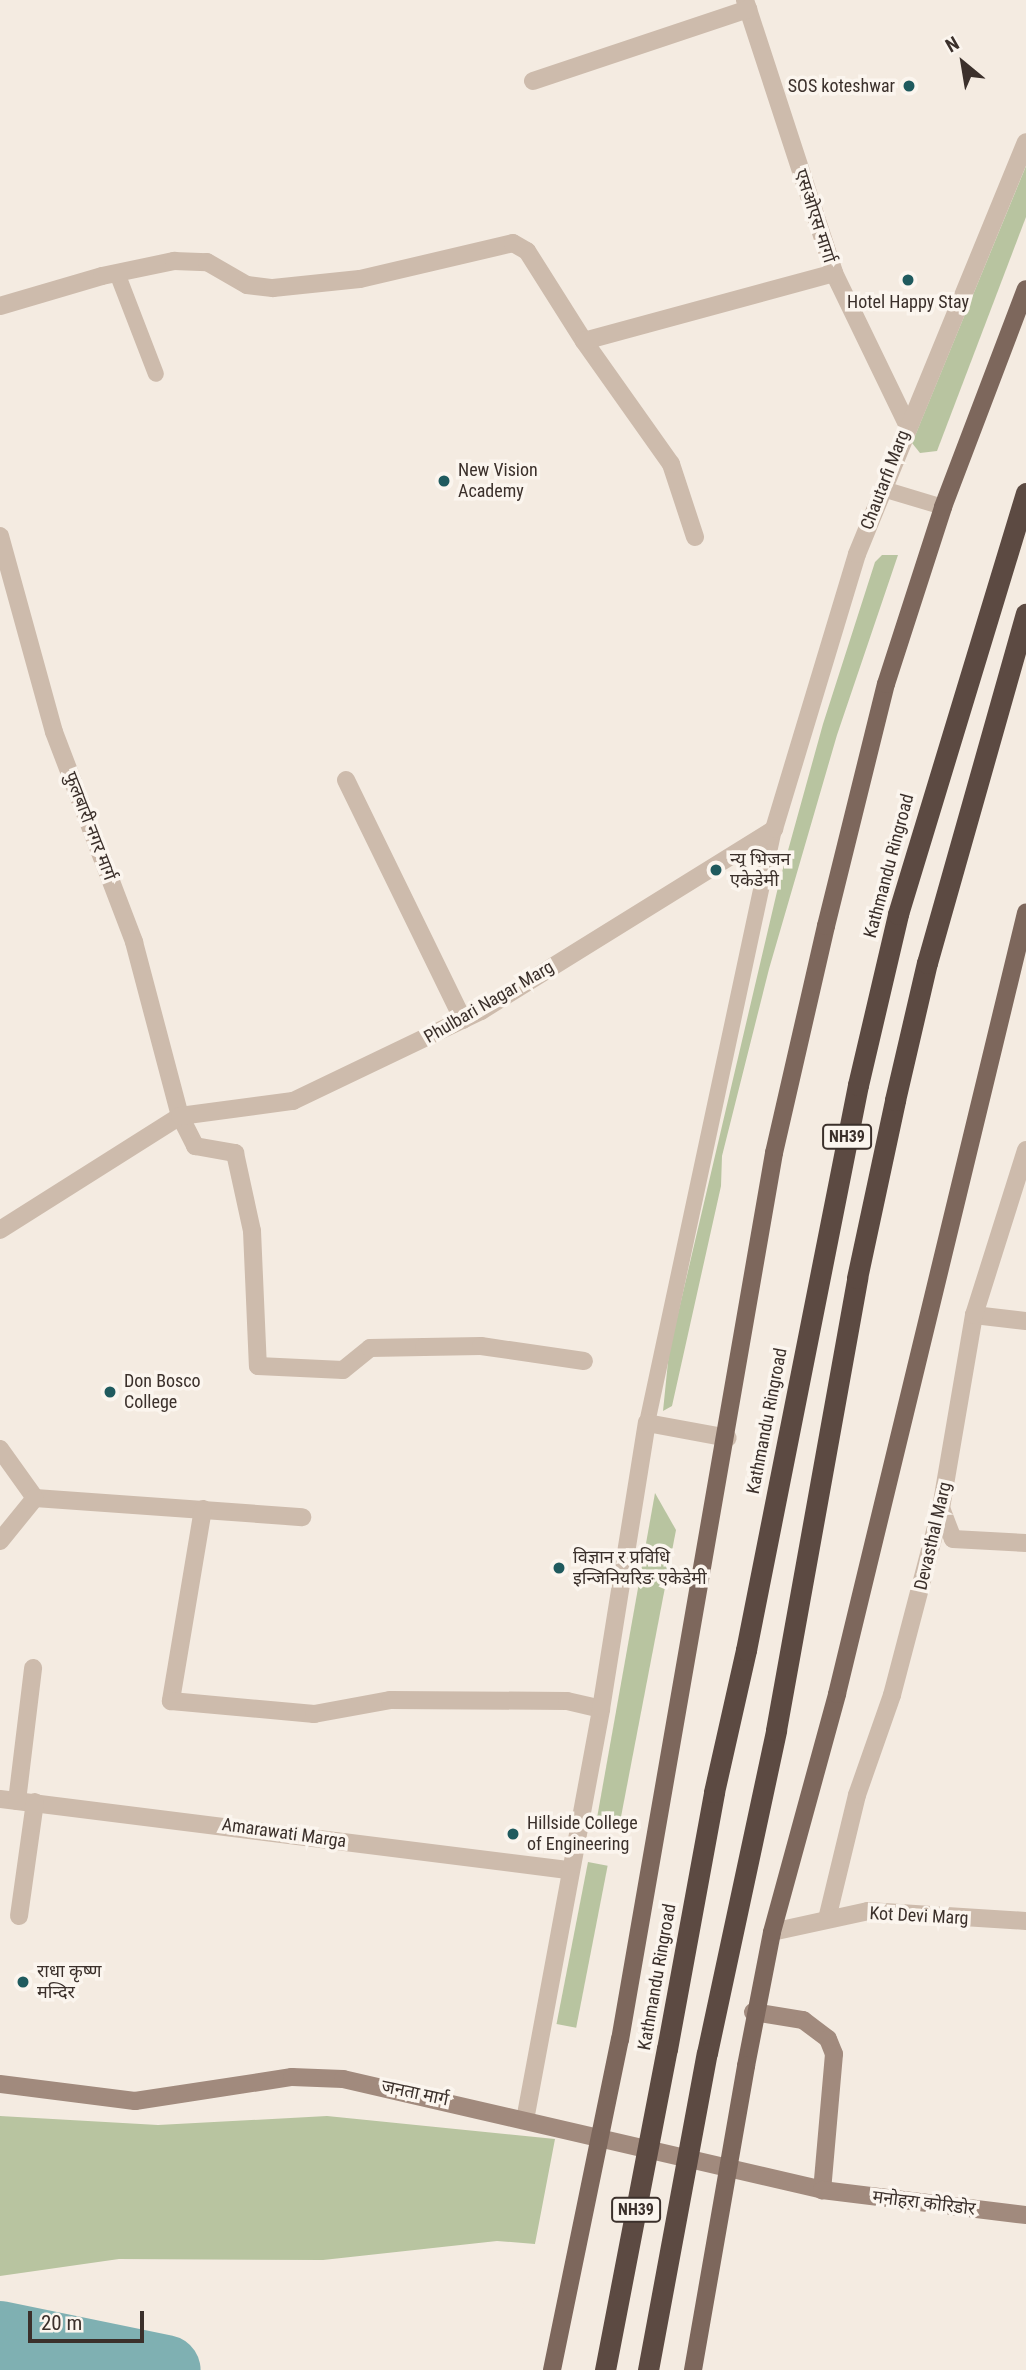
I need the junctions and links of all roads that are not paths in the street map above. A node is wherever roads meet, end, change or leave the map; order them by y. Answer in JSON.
{"nodes":[{"id":1,"x":747,"y":5,"type":"edge"},
{"id":2,"x":533,"y":80,"type":"dead end"},
{"id":3,"x":1026,"y":142,"type":"edge"},
{"id":4,"x":117,"y":273,"type":"junction"},
{"id":5,"x":834,"y":273,"type":"junction"},
{"id":6,"x":1026,"y":289,"type":"edge"},
{"id":7,"x":0,"y":306,"type":"edge"},
{"id":8,"x":584,"y":341,"type":"junction"},
{"id":9,"x":156,"y":374,"type":"dead end"},
{"id":10,"x":907,"y":424,"type":"junction"},
{"id":11,"x":883,"y":489,"type":"junction"},
{"id":12,"x":1026,"y":493,"type":"edge"},
{"id":13,"x":943,"y":507,"type":"junction"},
{"id":14,"x":0,"y":536,"type":"edge"},
{"id":15,"x":695,"y":537,"type":"dead end"},
{"id":16,"x":1026,"y":614,"type":"edge"},
{"id":17,"x":346,"y":780,"type":"dead end"},
{"id":18,"x":774,"y":829,"type":"junction"},
{"id":19,"x":1026,"y":913,"type":"edge"},
{"id":20,"x":463,"y":1020,"type":"junction"},
{"id":21,"x":180,"y":1116,"type":"junction"},
{"id":22,"x":1026,"y":1150,"type":"edge"},
{"id":23,"x":0,"y":1230,"type":"edge"},
{"id":24,"x":974,"y":1315,"type":"junction"},
{"id":25,"x":1026,"y":1321,"type":"edge"},
{"id":26,"x":584,"y":1361,"type":"dead end"},
{"id":27,"x":647,"y":1423,"type":"junction"},
{"id":28,"x":728,"y":1438,"type":"junction"},
{"id":29,"x":0,"y":1449,"type":"edge"},
{"id":30,"x":35,"y":1498,"type":"junction"},
{"id":31,"x":941,"y":1508,"type":"junction"},
{"id":32,"x":203,"y":1509,"type":"junction"},
{"id":33,"x":302,"y":1517,"type":"dead end"},
{"id":34,"x":0,"y":1541,"type":"edge"},
{"id":35,"x":1026,"y":1543,"type":"edge"},
{"id":36,"x":33,"y":1668,"type":"dead end"},
{"id":37,"x":601,"y":1709,"type":"junction"},
{"id":38,"x":17,"y":1801,"type":"edge"},
{"id":39,"x":568,"y":1870,"type":"junction"},
{"id":40,"x":19,"y":1916,"type":"dead end"},
{"id":41,"x":827,"y":1919,"type":"junction"},
{"id":42,"x":1026,"y":1921,"type":"edge"},
{"id":43,"x":772,"y":1932,"type":"junction"},
{"id":44,"x":753,"y":2012,"type":"junction"},
{"id":45,"x":0,"y":2084,"type":"edge"},
{"id":46,"x":526,"y":2120,"type":"junction"},
{"id":47,"x":822,"y":2190,"type":"junction"},
{"id":48,"x":1026,"y":2215,"type":"edge"},
{"id":49,"x":552,"y":2370,"type":"edge"},
{"id":50,"x":605,"y":2370,"type":"edge"},
{"id":51,"x":648,"y":2370,"type":"edge"},
{"id":52,"x":693,"y":2370,"type":"edge"}],
"edges":[{"from":1,"to":2,"type":"street"},
{"from":1,"to":5,"type":"street","name":"एसओएस मार्गा"},
{"from":3,"to":10,"type":"street","name":"Chautarfi Marg"},
{"from":4,"to":7,"type":"street"},
{"from":4,"to":8,"type":"street"},
{"from":4,"to":9,"type":"lane"},
{"from":5,"to":8,"type":"street"},
{"from":5,"to":10,"type":"street","name":"एसओएस मार्गा"},
{"from":6,"to":13,"type":"main road"},
{"from":8,"to":15,"type":"street"},
{"from":10,"to":11,"type":"street","name":"Chautarfi Marg"},
{"from":11,"to":13,"type":"lane"},
{"from":11,"to":18,"type":"street","name":"Chautarfi Marg"},
{"from":12,"to":50,"type":"highway","name":"Kathmandu Ringroad","number":"NH39","bridge":true},
{"from":13,"to":28,"type":"main road"},
{"from":14,"to":21,"type":"street","name":"फुलबारी नगर मार्ग"},
{"from":16,"to":51,"type":"highway","number":"NH39","bridge":true},
{"from":17,"to":20,"type":"street"},
{"from":18,"to":20,"type":"street","name":"Phulbari Nagar Marg"},
{"from":18,"to":27,"type":"lane"},
{"from":19,"to":43,"type":"main road"},
{"from":20,"to":21,"type":"street","name":"Phulbari Nagar Marg"},
{"from":21,"to":23,"type":"street"},
{"from":21,"to":26,"type":"street","name":"फुलबारी नगर मार्ग"},
{"from":22,"to":24,"type":"street","name":"Devasthal Marg"},
{"from":24,"to":25,"type":"street"},
{"from":24,"to":31,"type":"street","name":"Devasthal Marg"},
{"from":27,"to":28,"type":"street"},
{"from":27,"to":37,"type":"street"},
{"from":28,"to":49,"type":"main road","bridge":true},
{"from":29,"to":30,"type":"street"},
{"from":30,"to":32,"type":"street"},
{"from":30,"to":34,"type":"street"},
{"from":31,"to":35,"type":"street"},
{"from":31,"to":41,"type":"street","name":"Devasthal Marg"},
{"from":32,"to":33,"type":"street"},
{"from":32,"to":37,"type":"street"},
{"from":36,"to":38,"type":"street"},
{"from":37,"to":39,"type":"street"},
{"from":38,"to":39,"type":"street","name":"Amarawati Marga"},
{"from":38,"to":40,"type":"street"},
{"from":39,"to":46,"type":"street"},
{"from":41,"to":42,"type":"street","name":"Kot Devi Marg"},
{"from":41,"to":43,"type":"street","name":"Kot Devi Marg"},
{"from":43,"to":44,"type":"main road"},
{"from":44,"to":47,"type":"main road"},
{"from":44,"to":52,"type":"main road","bridge":true},
{"from":45,"to":46,"type":"main road","name":"जनता मार्ग"},
{"from":46,"to":47,"type":"main road","name":"जनता मार्ग"},
{"from":47,"to":48,"type":"main road","name":"मनोहरा कोरिडोर"}]}
